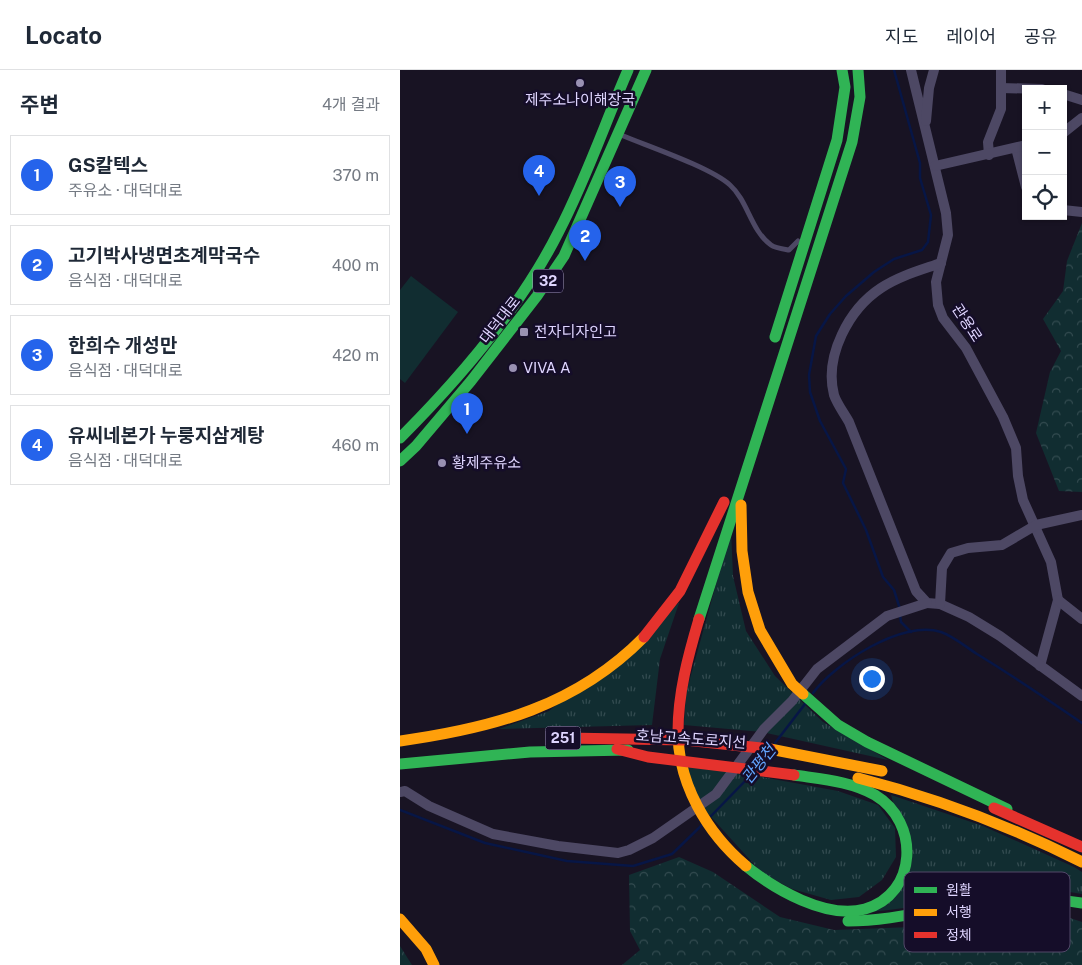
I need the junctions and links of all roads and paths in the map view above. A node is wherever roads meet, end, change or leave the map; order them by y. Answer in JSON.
{"nodes":[{"id":1,"x":628,"y":70,"type":"edge"},
{"id":2,"x":646,"y":70,"type":"edge"},
{"id":3,"x":842,"y":70,"type":"edge"},
{"id":4,"x":858,"y":70,"type":"edge"},
{"id":5,"x":911,"y":70,"type":"edge"},
{"id":6,"x":934,"y":70,"type":"edge"},
{"id":7,"x":1001,"y":70,"type":"edge"},
{"id":8,"x":914,"y":88,"type":"junction"},
{"id":9,"x":929,"y":88,"type":"junction"},
{"id":10,"x":1001,"y":88,"type":"junction"},
{"id":11,"x":1022,"y":89,"type":"edge"},
{"id":12,"x":1067,"y":95,"type":"edge"},
{"id":13,"x":1082,"y":100,"type":"edge"},
{"id":14,"x":1082,"y":118,"type":"edge"},
{"id":15,"x":1067,"y":130,"type":"edge"},
{"id":16,"x":619,"y":134,"type":"junction"},
{"id":17,"x":926,"y":137,"type":"junction"},
{"id":18,"x":1021,"y":147,"type":"edge"},
{"id":19,"x":989,"y":155,"type":"junction"},
{"id":20,"x":935,"y":166,"type":"junction"},
{"id":21,"x":1024,"y":175,"type":"edge"},
{"id":22,"x":1067,"y":210,"type":"edge"},
{"id":23,"x":1082,"y":212,"type":"edge"},
{"id":24,"x":810,"y":228,"type":"junction"},
{"id":25,"x":941,"y":263,"type":"junction"},
{"id":26,"x":771,"y":351,"type":"dead end"},
{"id":27,"x":400,"y":438,"type":"edge"},
{"id":28,"x":400,"y":461,"type":"edge"},
{"id":29,"x":746,"y":470,"type":"junction"},
{"id":30,"x":733,"y":474,"type":"dead end"},
{"id":31,"x":724,"y":502,"type":"junction"},
{"id":32,"x":1082,"y":515,"type":"edge"},
{"id":33,"x":1036,"y":525,"type":"junction"},
{"id":34,"x":1058,"y":600,"type":"junction"},
{"id":35,"x":924,"y":604,"type":"junction"},
{"id":36,"x":940,"y":604,"type":"junction"},
{"id":37,"x":1082,"y":619,"type":"edge"},
{"id":38,"x":1040,"y":666,"type":"junction"},
{"id":39,"x":1082,"y":696,"type":"edge"},
{"id":40,"x":672,"y":717,"type":"junction"},
{"id":41,"x":557,"y":738,"type":"dead end"},
{"id":42,"x":400,"y":741,"type":"edge"},
{"id":43,"x":443,"y":746,"type":"dead end"},
{"id":44,"x":400,"y":751,"type":"edge"},
{"id":45,"x":400,"y":764,"type":"edge"},
{"id":46,"x":778,"y":768,"type":"junction"},
{"id":47,"x":898,"y":775,"type":"dead end"},
{"id":48,"x":931,"y":786,"type":"dead end"},
{"id":49,"x":400,"y":792,"type":"edge"},
{"id":50,"x":1059,"y":834,"type":"junction"},
{"id":51,"x":709,"y":837,"type":"junction"},
{"id":52,"x":1082,"y":847,"type":"edge"},
{"id":53,"x":1082,"y":862,"type":"edge"},
{"id":54,"x":904,"y":916,"type":"edge"},
{"id":55,"x":400,"y":919,"type":"edge"},
{"id":56,"x":434,"y":965,"type":"edge"}],
"edges":[{"from":1,"to":27,"type":"main road","name":"대덕대로","number":"32"},
{"from":2,"to":16,"type":"main road","name":"대덕대로","number":"32"},
{"from":3,"to":24,"type":"main road"},
{"from":4,"to":29,"type":"main road"},
{"from":5,"to":8,"type":"street","name":"관용로"},
{"from":6,"to":9,"type":"street"},
{"from":7,"to":10,"type":"street"},
{"from":8,"to":9,"type":"street"},
{"from":8,"to":17,"type":"street","name":"관용로"},
{"from":9,"to":17,"type":"street"},
{"from":10,"to":11,"type":"street"},
{"from":10,"to":19,"type":"street"},
{"from":12,"to":13,"type":"street"},
{"from":14,"to":15,"type":"street"},
{"from":16,"to":24,"type":"lane"},
{"from":16,"to":28,"type":"main road","name":"대덕대로","number":"32"},
{"from":17,"to":20,"type":"street","name":"관용로"},
{"from":18,"to":19,"type":"street"},
{"from":18,"to":21,"type":"street"},
{"from":19,"to":20,"type":"street"},
{"from":20,"to":25,"type":"street","name":"관용로"},
{"from":22,"to":23,"type":"street"},
{"from":24,"to":26,"type":"main road"},
{"from":25,"to":33,"type":"street","name":"관용로"},
{"from":25,"to":35,"type":"street"},
{"from":29,"to":40,"type":"main road"},
{"from":29,"to":50,"type":"main road"},
{"from":30,"to":31,"type":"main road"},
{"from":31,"to":40,"type":"main road"},
{"from":31,"to":42,"type":"main road"},
{"from":32,"to":33,"type":"street"},
{"from":33,"to":34,"type":"street","name":"관용로"},
{"from":33,"to":36,"type":"street"},
{"from":34,"to":37,"type":"street"},
{"from":34,"to":38,"type":"street"},
{"from":35,"to":36,"type":"street"},
{"from":35,"to":49,"type":"street"},
{"from":36,"to":38,"type":"street"},
{"from":38,"to":39,"type":"street"},
{"from":40,"to":51,"type":"main road"},
{"from":41,"to":47,"type":"main road","name":"호남고속도로지선","number":"251"},
{"from":43,"to":44,"type":"main road"},
{"from":45,"to":46,"type":"main road","name":"호남고속도로지선","number":"251"},
{"from":46,"to":51,"type":"main road"},
{"from":46,"to":53,"type":"main road","name":"호남고속도로지선","number":"251"},
{"from":48,"to":50,"type":"main road"},
{"from":50,"to":52,"type":"main road"},
{"from":51,"to":54,"type":"main road"},
{"from":55,"to":56,"type":"main road"}]}
